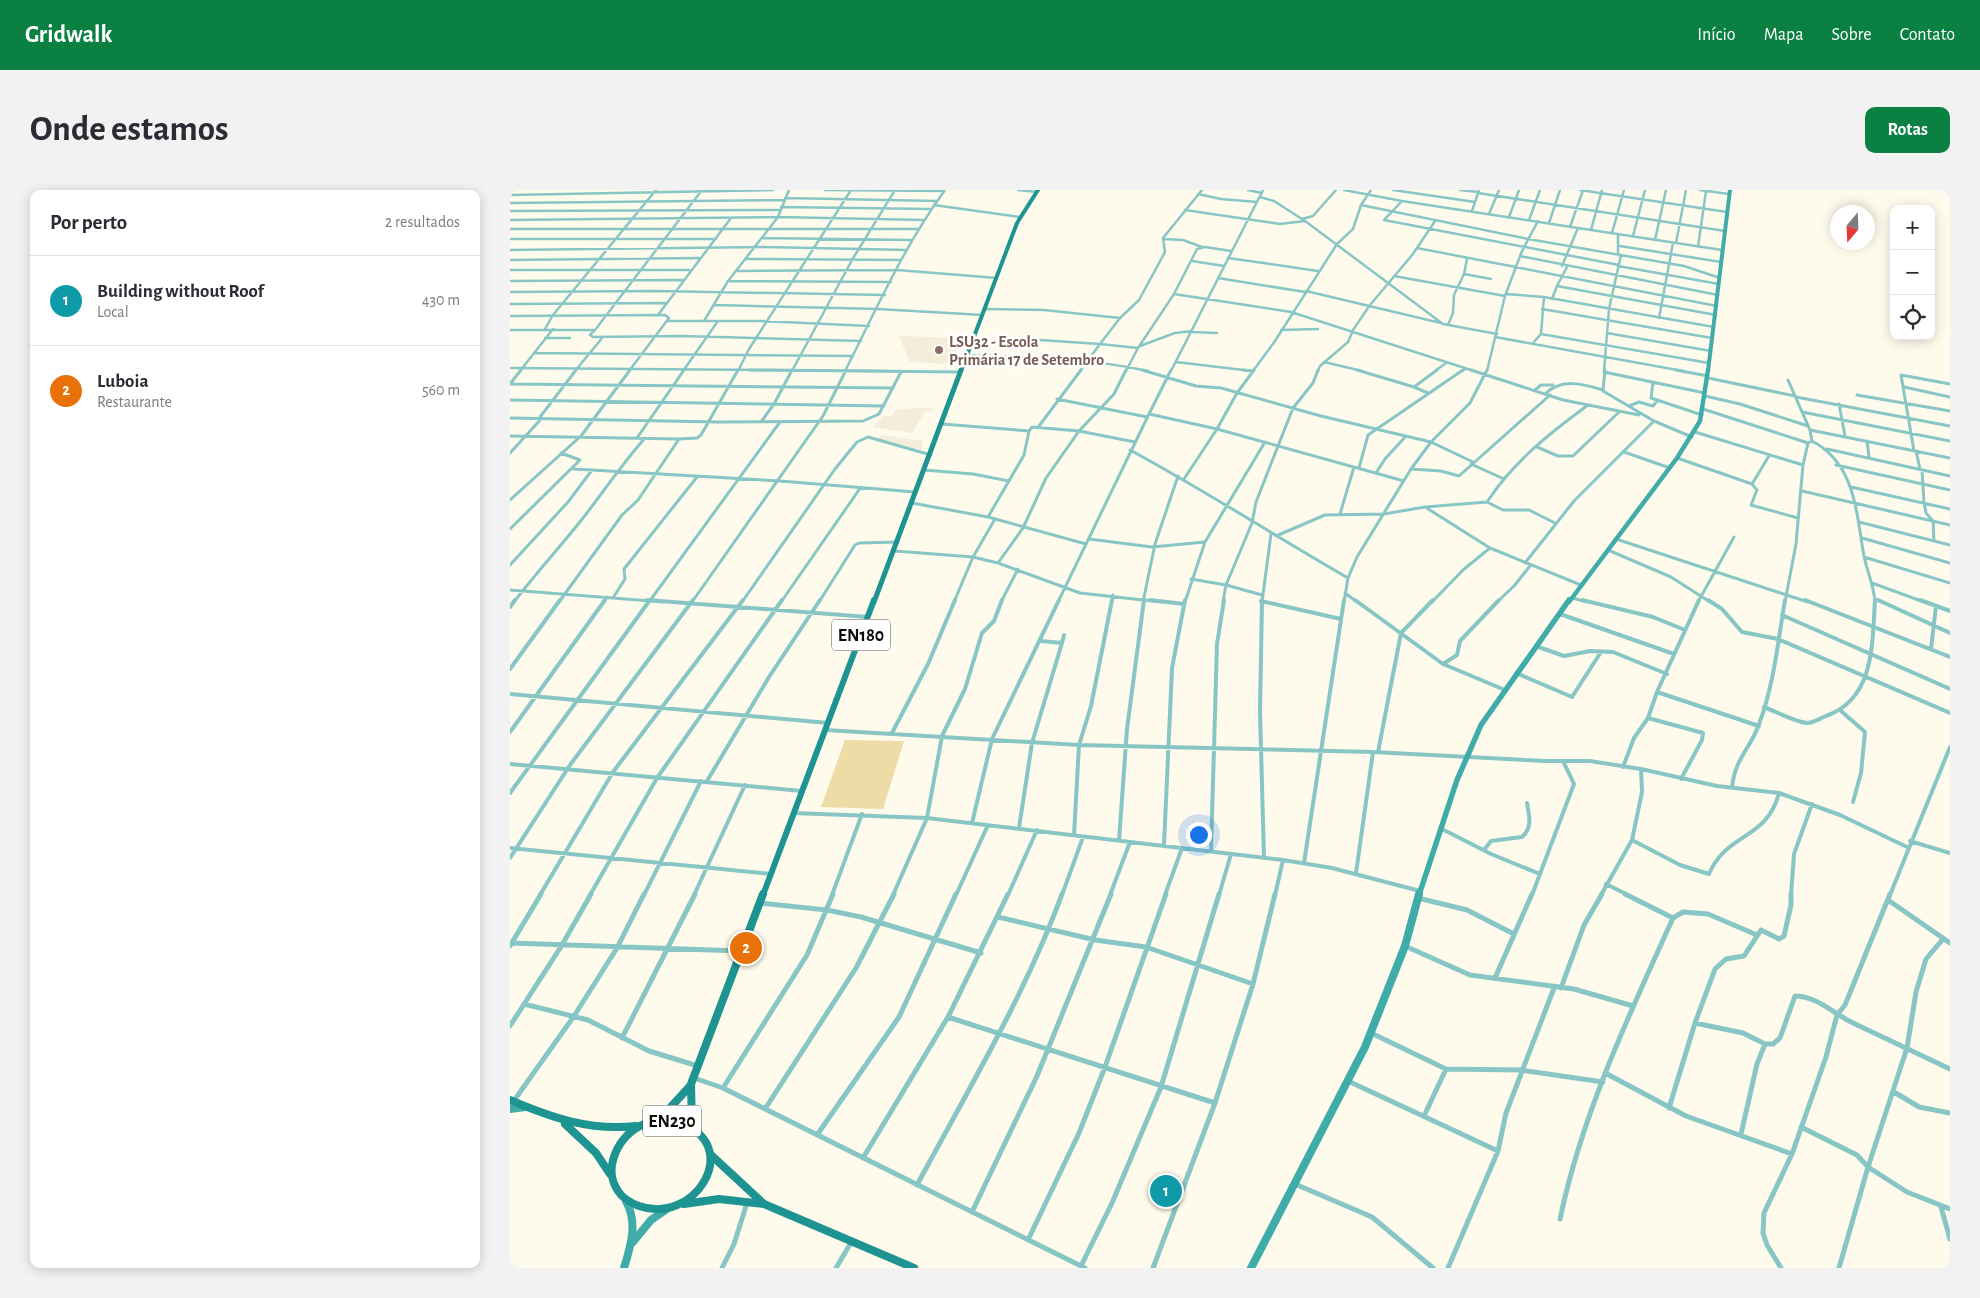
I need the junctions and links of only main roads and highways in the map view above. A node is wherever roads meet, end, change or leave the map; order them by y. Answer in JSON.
{"nodes":[{"id":1,"x":1038,"y":191,"type":"edge"},
{"id":2,"x":693,"y":1081,"type":"junction"},
{"id":3,"x":511,"y":1104,"type":"edge"},
{"id":4,"x":654,"y":1120,"type":"junction"},
{"id":5,"x":564,"y":1123,"type":"junction"},
{"id":6,"x":640,"y":1125,"type":"junction"},
{"id":7,"x":692,"y":1128,"type":"junction"},
{"id":8,"x":711,"y":1155,"type":"junction"},
{"id":9,"x":611,"y":1175,"type":"junction"},
{"id":10,"x":764,"y":1204,"type":"junction"},
{"id":11,"x":674,"y":1206,"type":"junction"},
{"id":12,"x":914,"y":1268,"type":"edge"}],
"edges":[{"from":1,"to":2,"type":"main road","number":"EN180"},
{"from":2,"to":4,"type":"main road","number":"EN180"},
{"from":2,"to":7,"type":"main road","number":"EN180"},
{"from":3,"to":5,"type":"main road","number":"EN230"},
{"from":4,"to":6,"type":"main road","number":"EN230"},
{"from":4,"to":7,"type":"main road","number":"EN230"},
{"from":5,"to":6,"type":"main road","number":"EN230"},
{"from":5,"to":9,"type":"main road","number":"EN230"},
{"from":6,"to":9,"type":"main road","number":"EN230"},
{"from":7,"to":8,"type":"main road","number":"EN230"},
{"from":8,"to":10,"type":"main road","number":"EN230"},
{"from":8,"to":11,"type":"main road","number":"EN230"},
{"from":9,"to":11,"type":"main road","number":"EN230"},
{"from":10,"to":11,"type":"main road","number":"EN230"},
{"from":10,"to":12,"type":"main road","number":"EN230"}]}
